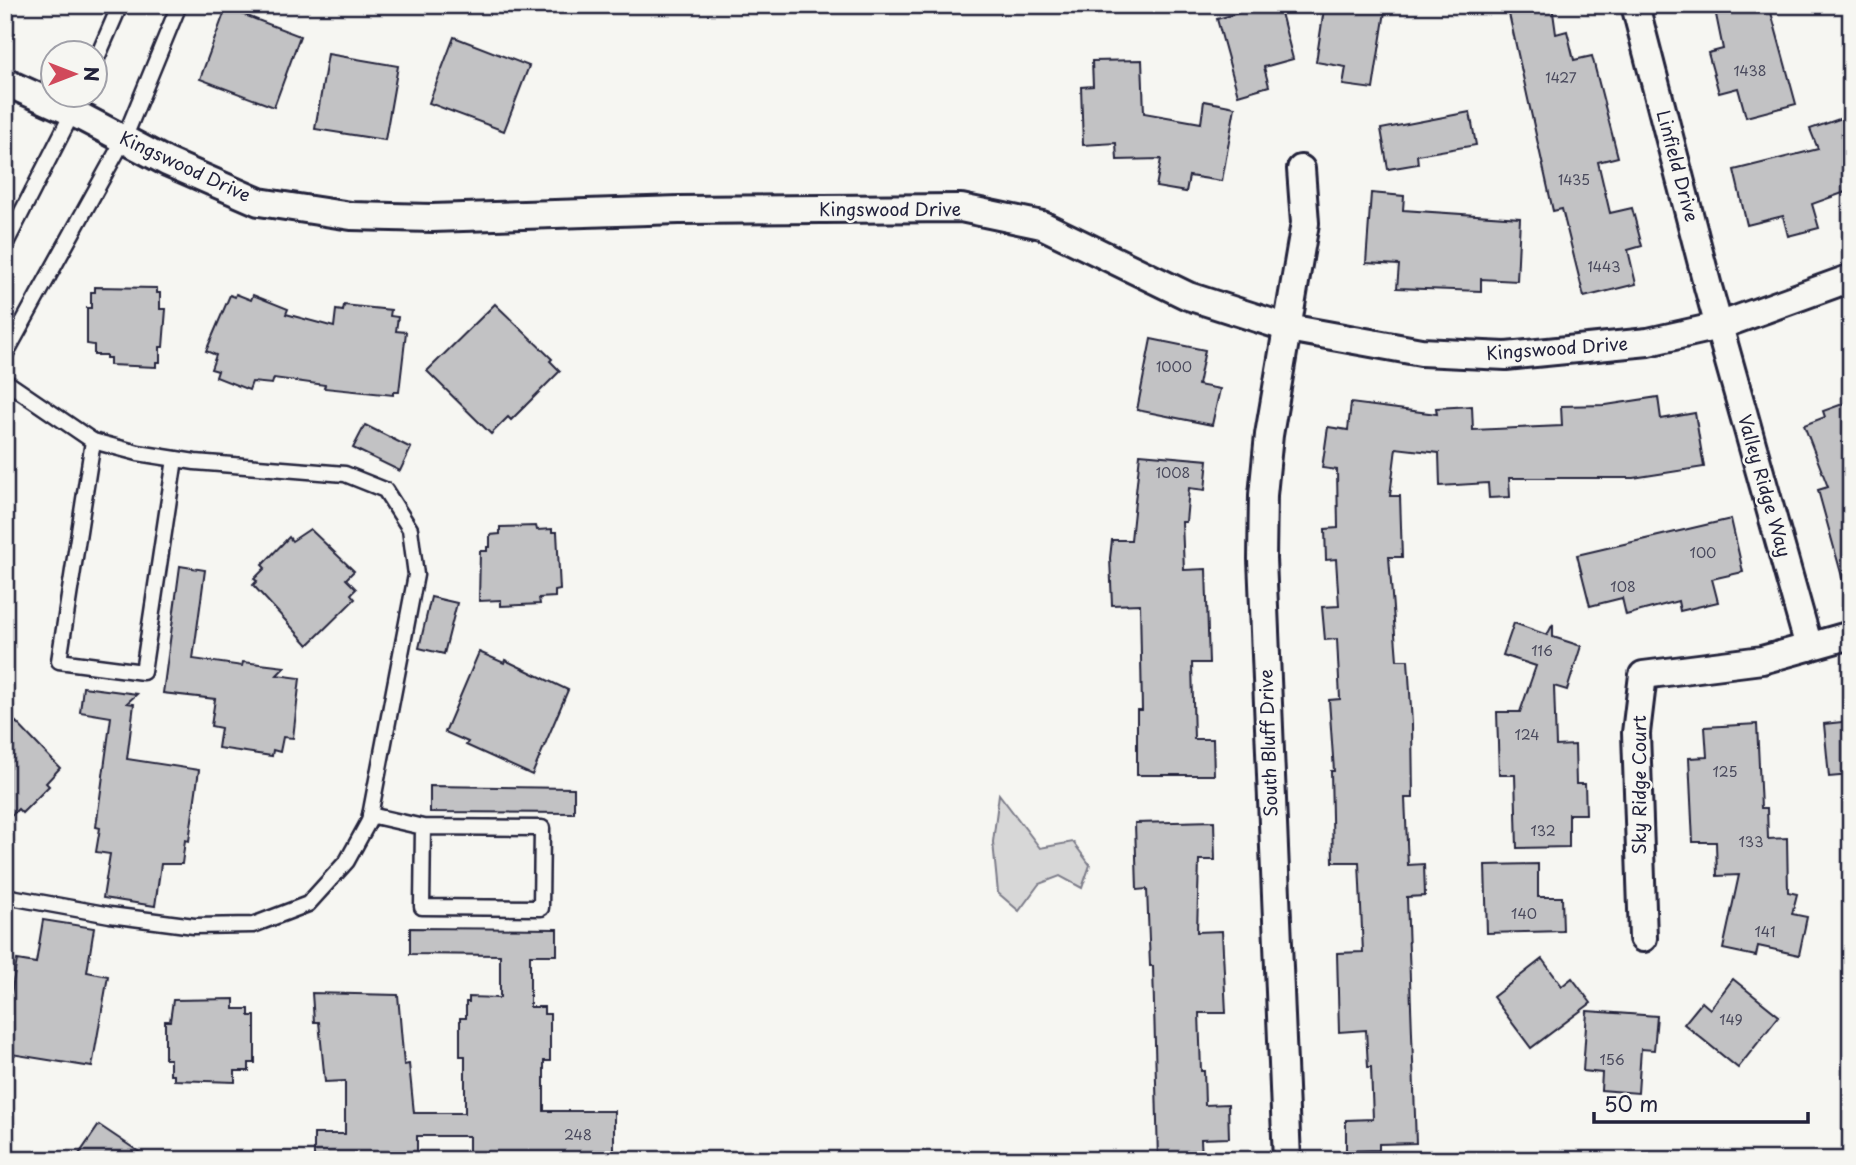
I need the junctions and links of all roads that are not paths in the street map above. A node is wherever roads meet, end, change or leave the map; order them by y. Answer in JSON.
{"nodes":[{"id":1,"x":120,"y":5,"type":"edge"},
{"id":2,"x":179,"y":5,"type":"edge"},
{"id":3,"x":1635,"y":5,"type":"edge"},
{"id":4,"x":106,"y":38,"type":"edge"},
{"id":5,"x":5,"y":82,"type":"edge"},
{"id":6,"x":38,"y":92,"type":"edge"},
{"id":7,"x":76,"y":108,"type":"edge"},
{"id":8,"x":83,"y":108,"type":"edge"},
{"id":9,"x":124,"y":139,"type":"junction"},
{"id":10,"x":1301,"y":169,"type":"dead end"},
{"id":11,"x":5,"y":245,"type":"edge"},
{"id":12,"x":1851,"y":278,"type":"edge"},
{"id":13,"x":1719,"y":326,"type":"junction"},
{"id":14,"x":1288,"y":328,"type":"junction"},
{"id":15,"x":5,"y":355,"type":"edge"},
{"id":16,"x":5,"y":381,"type":"edge"},
{"id":17,"x":93,"y":441,"type":"junction"},
{"id":18,"x":175,"y":459,"type":"junction"},
{"id":19,"x":1851,"y":635,"type":"edge"},
{"id":20,"x":1809,"y":647,"type":"junction"},
{"id":21,"x":370,"y":815,"type":"junction"},
{"id":22,"x":423,"y":827,"type":"junction"},
{"id":23,"x":5,"y":896,"type":"edge"},
{"id":24,"x":1643,"y":939,"type":"dead end"},
{"id":25,"x":1287,"y":1160,"type":"edge"}],
"edges":[{"from":1,"to":4,"type":"lane"},
{"from":2,"to":9,"type":"lane"},
{"from":3,"to":13,"type":"street","name":"Linfield Drive"},
{"from":5,"to":6,"type":"street","name":"Kingswood Drive"},
{"from":7,"to":11,"type":"lane"},
{"from":8,"to":9,"type":"street","name":"Kingswood Drive"},
{"from":9,"to":14,"type":"street","name":"Kingswood Drive"},
{"from":9,"to":15,"type":"lane"},
{"from":10,"to":14,"type":"street","name":"South Bluff Drive"},
{"from":12,"to":13,"type":"street","name":"Kingswood Drive"},
{"from":13,"to":14,"type":"street","name":"Kingswood Drive"},
{"from":13,"to":20,"type":"street","name":"Valley Ridge Way"},
{"from":14,"to":25,"type":"street","name":"South Bluff Drive"},
{"from":16,"to":17,"type":"lane"},
{"from":17,"to":18,"type":"lane"},
{"from":17,"to":18,"type":"lane"},
{"from":18,"to":21,"type":"lane"},
{"from":19,"to":20,"type":"street"},
{"from":20,"to":24,"type":"street","name":"Sky Ridge Court"},
{"from":21,"to":22,"type":"lane"},
{"from":21,"to":23,"type":"lane"},
{"from":22,"to":22,"type":"lane"}]}
